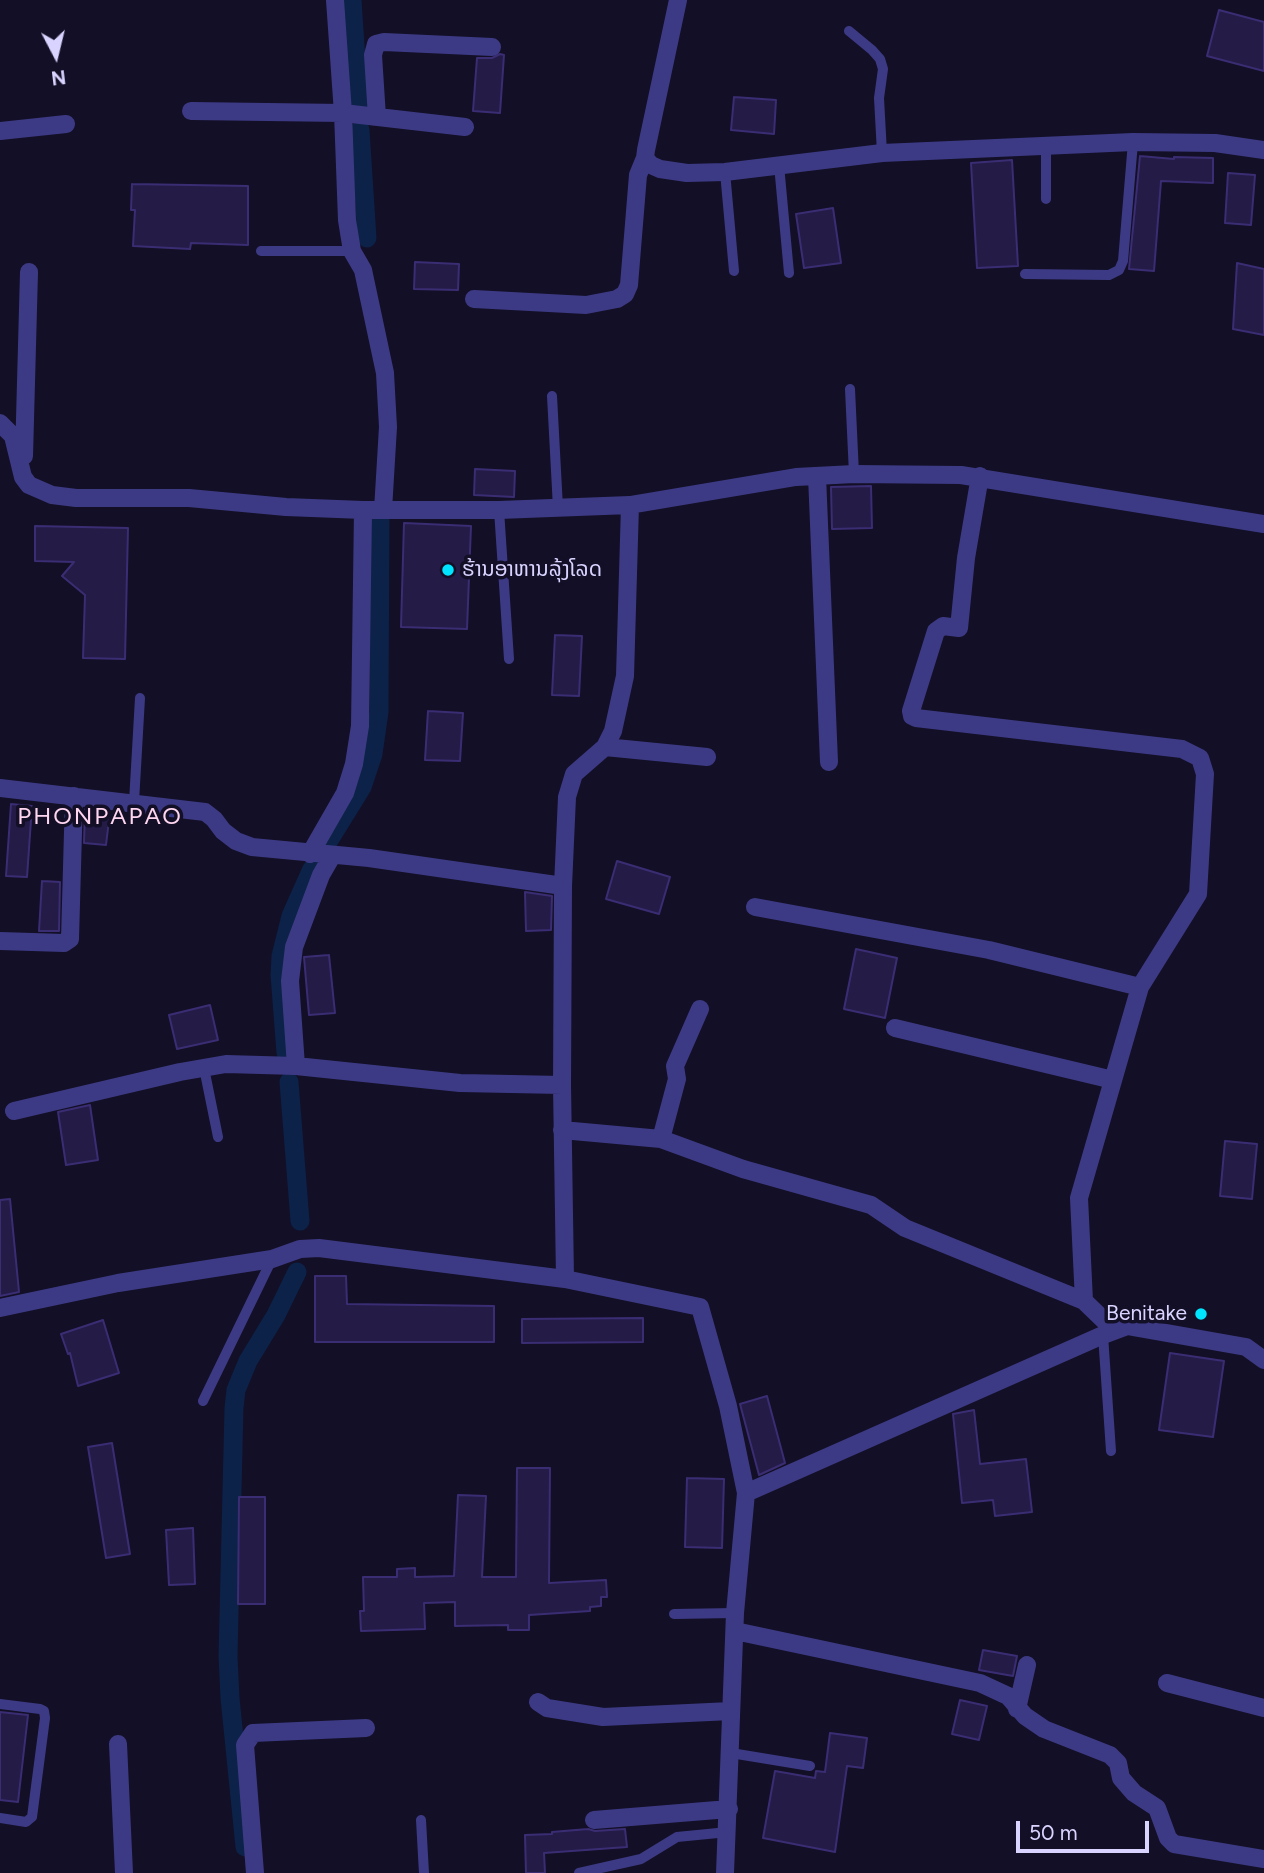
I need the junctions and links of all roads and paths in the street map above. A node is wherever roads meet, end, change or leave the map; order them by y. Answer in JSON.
{"nodes":[{"id":1,"x":335,"y":0,"type":"edge"},
{"id":2,"x":678,"y":0,"type":"edge"},
{"id":3,"x":849,"y":31,"type":"dead end"},
{"id":4,"x":492,"y":47,"type":"dead end"},
{"id":5,"x":191,"y":111,"type":"dead end"},
{"id":6,"x":343,"y":113,"type":"junction"},
{"id":7,"x":377,"y":117,"type":"junction"},
{"id":8,"x":66,"y":124,"type":"dead end"},
{"id":9,"x":465,"y":127,"type":"dead end"},
{"id":10,"x":0,"y":131,"type":"edge"},
{"id":11,"x":1133,"y":142,"type":"junction"},
{"id":12,"x":1046,"y":146,"type":"junction"},
{"id":13,"x":1264,"y":150,"type":"edge"},
{"id":14,"x":882,"y":153,"type":"junction"},
{"id":15,"x":645,"y":158,"type":"junction"},
{"id":16,"x":779,"y":165,"type":"junction"},
{"id":17,"x":725,"y":172,"type":"junction"},
{"id":18,"x":1046,"y":199,"type":"dead end"},
{"id":19,"x":261,"y":251,"type":"dead end"},
{"id":20,"x":352,"y":251,"type":"junction"},
{"id":21,"x":734,"y":271,"type":"dead end"},
{"id":22,"x":29,"y":272,"type":"dead end"},
{"id":23,"x":789,"y":273,"type":"dead end"},
{"id":24,"x":1025,"y":274,"type":"dead end"},
{"id":25,"x":474,"y":299,"type":"dead end"},
{"id":26,"x":850,"y":389,"type":"dead end"},
{"id":27,"x":552,"y":396,"type":"dead end"},
{"id":28,"x":0,"y":423,"type":"edge"},
{"id":29,"x":854,"y":474,"type":"junction"},
{"id":30,"x":817,"y":476,"type":"junction"},
{"id":31,"x":980,"y":476,"type":"junction"},
{"id":32,"x":23,"y":477,"type":"junction"},
{"id":33,"x":630,"y":505,"type":"junction"},
{"id":34,"x":558,"y":508,"type":"junction"},
{"id":35,"x":363,"y":510,"type":"junction"},
{"id":36,"x":383,"y":510,"type":"junction"},
{"id":37,"x":499,"y":510,"type":"junction"},
{"id":38,"x":1264,"y":524,"type":"edge"},
{"id":39,"x":509,"y":659,"type":"dead end"},
{"id":40,"x":140,"y":698,"type":"dead end"},
{"id":41,"x":605,"y":747,"type":"junction"},
{"id":42,"x":707,"y":757,"type":"dead end"},
{"id":43,"x":829,"y":762,"type":"dead end"},
{"id":44,"x":0,"y":788,"type":"edge"},
{"id":45,"x":74,"y":796,"type":"junction"},
{"id":46,"x":134,"y":802,"type":"junction"},
{"id":47,"x":310,"y":854,"type":"junction"},
{"id":48,"x":332,"y":856,"type":"junction"},
{"id":49,"x":562,"y":886,"type":"junction"},
{"id":50,"x":755,"y":907,"type":"dead end"},
{"id":51,"x":0,"y":941,"type":"edge"},
{"id":52,"x":1140,"y":988,"type":"junction"},
{"id":53,"x":701,"y":1009,"type":"dead end"},
{"id":54,"x":895,"y":1028,"type":"dead end"},
{"id":55,"x":296,"y":1066,"type":"junction"},
{"id":56,"x":204,"y":1068,"type":"junction"},
{"id":57,"x":1113,"y":1080,"type":"junction"},
{"id":58,"x":562,"y":1085,"type":"junction"},
{"id":59,"x":13,"y":1111,"type":"dead end"},
{"id":60,"x":562,"y":1130,"type":"junction"},
{"id":61,"x":218,"y":1136,"type":"dead end"},
{"id":62,"x":662,"y":1139,"type":"junction"},
{"id":63,"x":272,"y":1259,"type":"junction"},
{"id":64,"x":565,"y":1279,"type":"junction"},
{"id":65,"x":1084,"y":1301,"type":"junction"},
{"id":66,"x":0,"y":1308,"type":"edge"},
{"id":67,"x":1109,"y":1332,"type":"junction"},
{"id":68,"x":1264,"y":1360,"type":"edge"},
{"id":69,"x":203,"y":1401,"type":"dead end"},
{"id":70,"x":1111,"y":1451,"type":"dead end"},
{"id":71,"x":746,"y":1493,"type":"junction"},
{"id":72,"x":735,"y":1613,"type":"junction"},
{"id":73,"x":674,"y":1614,"type":"dead end"},
{"id":74,"x":735,"y":1631,"type":"junction"},
{"id":75,"x":1027,"y":1665,"type":"dead end"},
{"id":76,"x":1167,"y":1683,"type":"dead end"},
{"id":77,"x":538,"y":1702,"type":"dead end"},
{"id":78,"x":0,"y":1704,"type":"edge"},
{"id":79,"x":1264,"y":1708,"type":"edge"},
{"id":80,"x":1017,"y":1709,"type":"junction"},
{"id":81,"x":731,"y":1711,"type":"junction"},
{"id":82,"x":366,"y":1728,"type":"dead end"},
{"id":83,"x":118,"y":1744,"type":"dead end"},
{"id":84,"x":731,"y":1753,"type":"junction"},
{"id":85,"x":810,"y":1766,"type":"dead end"},
{"id":86,"x":729,"y":1809,"type":"junction"},
{"id":87,"x":0,"y":1818,"type":"edge"},
{"id":88,"x":421,"y":1820,"type":"dead end"},
{"id":89,"x":594,"y":1820,"type":"dead end"},
{"id":90,"x":728,"y":1832,"type":"junction"},
{"id":91,"x":1264,"y":1859,"type":"edge"},
{"id":92,"x":124,"y":1873,"type":"edge"},
{"id":93,"x":256,"y":1873,"type":"edge"},
{"id":94,"x":424,"y":1873,"type":"edge"},
{"id":95,"x":579,"y":1873,"type":"edge"},
{"id":96,"x":725,"y":1873,"type":"edge"}],
"edges":[{"from":1,"to":6,"type":"street"},
{"from":2,"to":15,"type":"street"},
{"from":3,"to":14,"type":"lane"},
{"from":4,"to":7,"type":"street"},
{"from":5,"to":6,"type":"street"},
{"from":6,"to":7,"type":"street"},
{"from":6,"to":20,"type":"street"},
{"from":7,"to":9,"type":"street"},
{"from":8,"to":10,"type":"street"},
{"from":11,"to":12,"type":"street"},
{"from":11,"to":13,"type":"street"},
{"from":11,"to":24,"type":"lane"},
{"from":12,"to":14,"type":"street"},
{"from":12,"to":18,"type":"lane"},
{"from":14,"to":16,"type":"street"},
{"from":15,"to":17,"type":"street"},
{"from":15,"to":25,"type":"street"},
{"from":16,"to":17,"type":"street"},
{"from":16,"to":23,"type":"lane"},
{"from":17,"to":21,"type":"lane"},
{"from":19,"to":20,"type":"lane"},
{"from":20,"to":36,"type":"street"},
{"from":22,"to":32,"type":"street"},
{"from":26,"to":29,"type":"lane"},
{"from":27,"to":34,"type":"lane"},
{"from":28,"to":32,"type":"street"},
{"from":29,"to":30,"type":"street"},
{"from":29,"to":31,"type":"street"},
{"from":30,"to":33,"type":"street"},
{"from":30,"to":43,"type":"street"},
{"from":31,"to":38,"type":"street"},
{"from":31,"to":52,"type":"street"},
{"from":32,"to":35,"type":"street"},
{"from":33,"to":34,"type":"street"},
{"from":33,"to":41,"type":"street"},
{"from":34,"to":37,"type":"street"},
{"from":35,"to":36,"type":"street"},
{"from":35,"to":47,"type":"street"},
{"from":36,"to":37,"type":"street"},
{"from":37,"to":39,"type":"lane"},
{"from":40,"to":46,"type":"lane"},
{"from":41,"to":42,"type":"street"},
{"from":41,"to":49,"type":"street"},
{"from":44,"to":45,"type":"street"},
{"from":45,"to":46,"type":"street"},
{"from":45,"to":51,"type":"street"},
{"from":46,"to":47,"type":"street"},
{"from":47,"to":48,"type":"street"},
{"from":48,"to":49,"type":"street"},
{"from":48,"to":55,"type":"street"},
{"from":49,"to":58,"type":"street"},
{"from":50,"to":52,"type":"street"},
{"from":52,"to":57,"type":"street"},
{"from":53,"to":62,"type":"street"},
{"from":54,"to":57,"type":"street"},
{"from":55,"to":56,"type":"street"},
{"from":55,"to":58,"type":"street"},
{"from":56,"to":59,"type":"street"},
{"from":56,"to":61,"type":"lane"},
{"from":57,"to":65,"type":"street"},
{"from":58,"to":60,"type":"street"},
{"from":60,"to":62,"type":"street"},
{"from":60,"to":64,"type":"street"},
{"from":62,"to":65,"type":"street"},
{"from":63,"to":64,"type":"street"},
{"from":63,"to":66,"type":"street"},
{"from":63,"to":69,"type":"lane"},
{"from":64,"to":71,"type":"street"},
{"from":65,"to":67,"type":"street"},
{"from":67,"to":68,"type":"street"},
{"from":67,"to":70,"type":"lane"},
{"from":67,"to":71,"type":"street"},
{"from":71,"to":72,"type":"street"},
{"from":72,"to":73,"type":"lane"},
{"from":72,"to":74,"type":"street"},
{"from":74,"to":80,"type":"street"},
{"from":74,"to":81,"type":"street"},
{"from":75,"to":80,"type":"street"},
{"from":76,"to":79,"type":"street"},
{"from":77,"to":81,"type":"street"},
{"from":78,"to":87,"type":"lane"},
{"from":80,"to":91,"type":"street"},
{"from":81,"to":84,"type":"street"},
{"from":82,"to":93,"type":"street"},
{"from":83,"to":92,"type":"street"},
{"from":84,"to":85,"type":"lane"},
{"from":84,"to":86,"type":"street"},
{"from":86,"to":89,"type":"street"},
{"from":86,"to":90,"type":"street"},
{"from":88,"to":94,"type":"lane"},
{"from":90,"to":95,"type":"lane"},
{"from":90,"to":96,"type":"street"}]}
